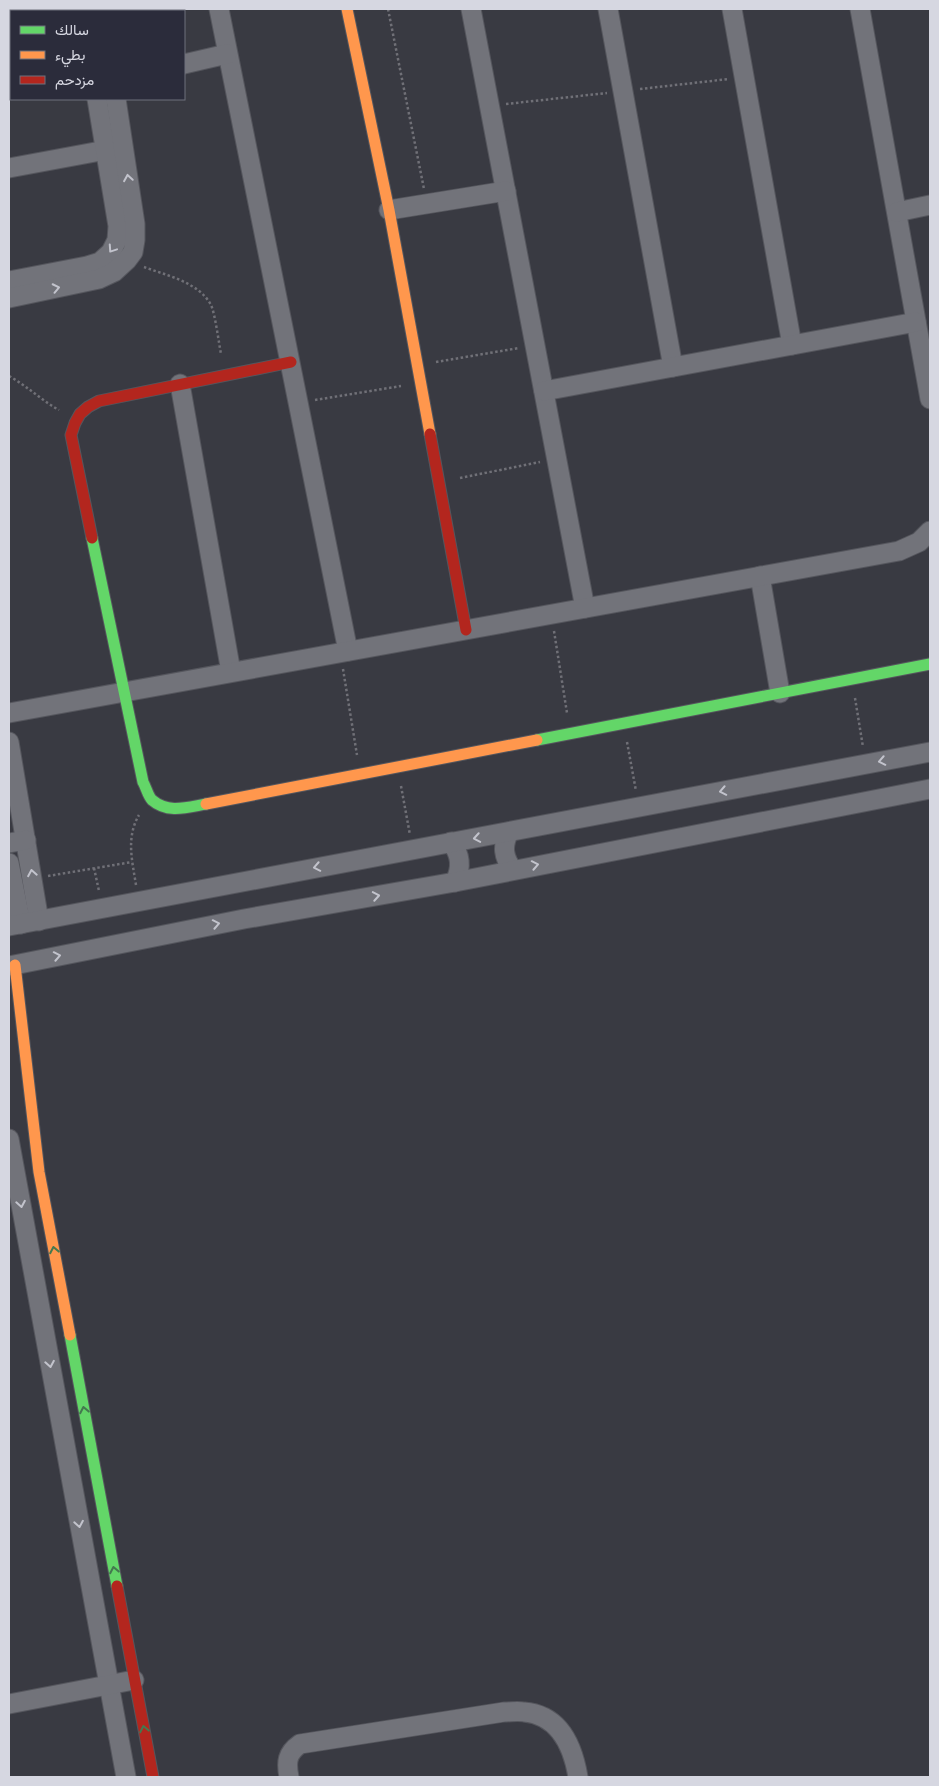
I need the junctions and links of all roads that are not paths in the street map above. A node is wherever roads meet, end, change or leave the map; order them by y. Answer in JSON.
{"nodes":[{"id":1,"x":219,"y":9,"type":"edge"},
{"id":2,"x":347,"y":9,"type":"edge"},
{"id":3,"x":471,"y":9,"type":"edge"},
{"id":4,"x":608,"y":9,"type":"edge"},
{"id":5,"x":732,"y":9,"type":"edge"},
{"id":6,"x":860,"y":9,"type":"edge"},
{"id":7,"x":228,"y":54,"type":"junction"},
{"id":8,"x":185,"y":64,"type":"edge"},
{"id":9,"x":97,"y":100,"type":"edge"},
{"id":10,"x":116,"y":100,"type":"edge"},
{"id":11,"x":106,"y":150,"type":"junction"},
{"id":12,"x":9,"y":168,"type":"edge"},
{"id":13,"x":506,"y":191,"type":"junction"},
{"id":14,"x":930,"y":205,"type":"edge"},
{"id":15,"x":389,"y":210,"type":"junction"},
{"id":16,"x":896,"y":212,"type":"junction"},
{"id":17,"x":9,"y":281,"type":"edge"},
{"id":18,"x":9,"y":298,"type":"edge"},
{"id":19,"x":916,"y":322,"type":"junction"},
{"id":20,"x":792,"y":345,"type":"junction"},
{"id":21,"x":291,"y":362,"type":"junction"},
{"id":22,"x":673,"y":367,"type":"junction"},
{"id":23,"x":180,"y":384,"type":"junction"},
{"id":24,"x":544,"y":391,"type":"junction"},
{"id":25,"x":930,"y":399,"type":"edge"},
{"id":26,"x":930,"y":531,"type":"edge"},
{"id":27,"x":760,"y":576,"type":"junction"},
{"id":28,"x":585,"y":608,"type":"junction"},
{"id":29,"x":466,"y":630,"type":"junction"},
{"id":30,"x":344,"y":652,"type":"junction"},
{"id":31,"x":930,"y":664,"type":"edge"},
{"id":32,"x":231,"y":672,"type":"junction"},
{"id":33,"x":123,"y":692,"type":"junction"},
{"id":34,"x":780,"y":693,"type":"junction"},
{"id":35,"x":9,"y":713,"type":"edge"},
{"id":36,"x":9,"y":742,"type":"edge"},
{"id":37,"x":930,"y":752,"type":"edge"},
{"id":38,"x":930,"y":789,"type":"edge"},
{"id":39,"x":509,"y":832,"type":"junction"},
{"id":40,"x":18,"y":842,"type":"edge"},
{"id":41,"x":451,"y":842,"type":"junction"},
{"id":42,"x":9,"y":863,"type":"edge"},
{"id":43,"x":513,"y":870,"type":"junction"},
{"id":44,"x":455,"y":882,"type":"junction"},
{"id":45,"x":39,"y":921,"type":"junction"},
{"id":46,"x":15,"y":925,"type":"edge"},
{"id":47,"x":12,"y":965,"type":"edge"},
{"id":48,"x":9,"y":1139,"type":"edge"},
{"id":49,"x":134,"y":1680,"type":"junction"},
{"id":50,"x":109,"y":1685,"type":"junction"},
{"id":51,"x":9,"y":1704,"type":"edge"},
{"id":52,"x":126,"y":1777,"type":"edge"},
{"id":53,"x":153,"y":1777,"type":"edge"},
{"id":54,"x":289,"y":1777,"type":"edge"},
{"id":55,"x":578,"y":1777,"type":"edge"}],
"edges":[{"from":1,"to":7,"type":"street"},
{"from":2,"to":15,"type":"street"},
{"from":3,"to":13,"type":"street"},
{"from":4,"to":22,"type":"street"},
{"from":5,"to":20,"type":"street"},
{"from":6,"to":16,"type":"street"},
{"from":7,"to":8,"type":"street"},
{"from":7,"to":21,"type":"street"},
{"from":9,"to":11,"type":"street"},
{"from":18,"to":10,"type":"street","one_way":true},
{"from":11,"to":12,"type":"street"},
{"from":11,"to":17,"type":"street","one_way":true},
{"from":13,"to":15,"type":"street"},
{"from":13,"to":24,"type":"street"},
{"from":14,"to":16,"type":"street"},
{"from":15,"to":29,"type":"street"},
{"from":16,"to":19,"type":"street"},
{"from":19,"to":20,"type":"street"},
{"from":19,"to":25,"type":"street"},
{"from":20,"to":22,"type":"street"},
{"from":21,"to":23,"type":"street"},
{"from":21,"to":30,"type":"street"},
{"from":22,"to":24,"type":"street"},
{"from":23,"to":32,"type":"street"},
{"from":23,"to":33,"type":"street"},
{"from":24,"to":28,"type":"street"},
{"from":26,"to":27,"type":"street"},
{"from":27,"to":28,"type":"street"},
{"from":27,"to":34,"type":"street"},
{"from":28,"to":29,"type":"street"},
{"from":29,"to":30,"type":"street"},
{"from":30,"to":32,"type":"street"},
{"from":31,"to":34,"type":"street"},
{"from":32,"to":33,"type":"street"},
{"from":33,"to":34,"type":"street"},
{"from":33,"to":35,"type":"street"},
{"from":36,"to":40,"type":"street"},
{"from":37,"to":39,"type":"street","one_way":true},
{"from":43,"to":38,"type":"street","one_way":true},
{"from":39,"to":41,"type":"street","one_way":true},
{"from":39,"to":43,"type":"street"},
{"from":45,"to":40,"type":"street","one_way":true},
{"from":41,"to":44,"type":"street"},
{"from":41,"to":45,"type":"street","one_way":true},
{"from":42,"to":46,"type":"street"},
{"from":43,"to":44,"type":"street"},
{"from":47,"to":44,"type":"street","one_way":true},
{"from":45,"to":46,"type":"street"},
{"from":49,"to":47,"type":"street","one_way":true},
{"from":48,"to":50,"type":"street","one_way":true},
{"from":49,"to":50,"type":"street"},
{"from":53,"to":49,"type":"street","one_way":true},
{"from":50,"to":51,"type":"street"},
{"from":50,"to":52,"type":"street"},
{"from":54,"to":55,"type":"street"}]}
